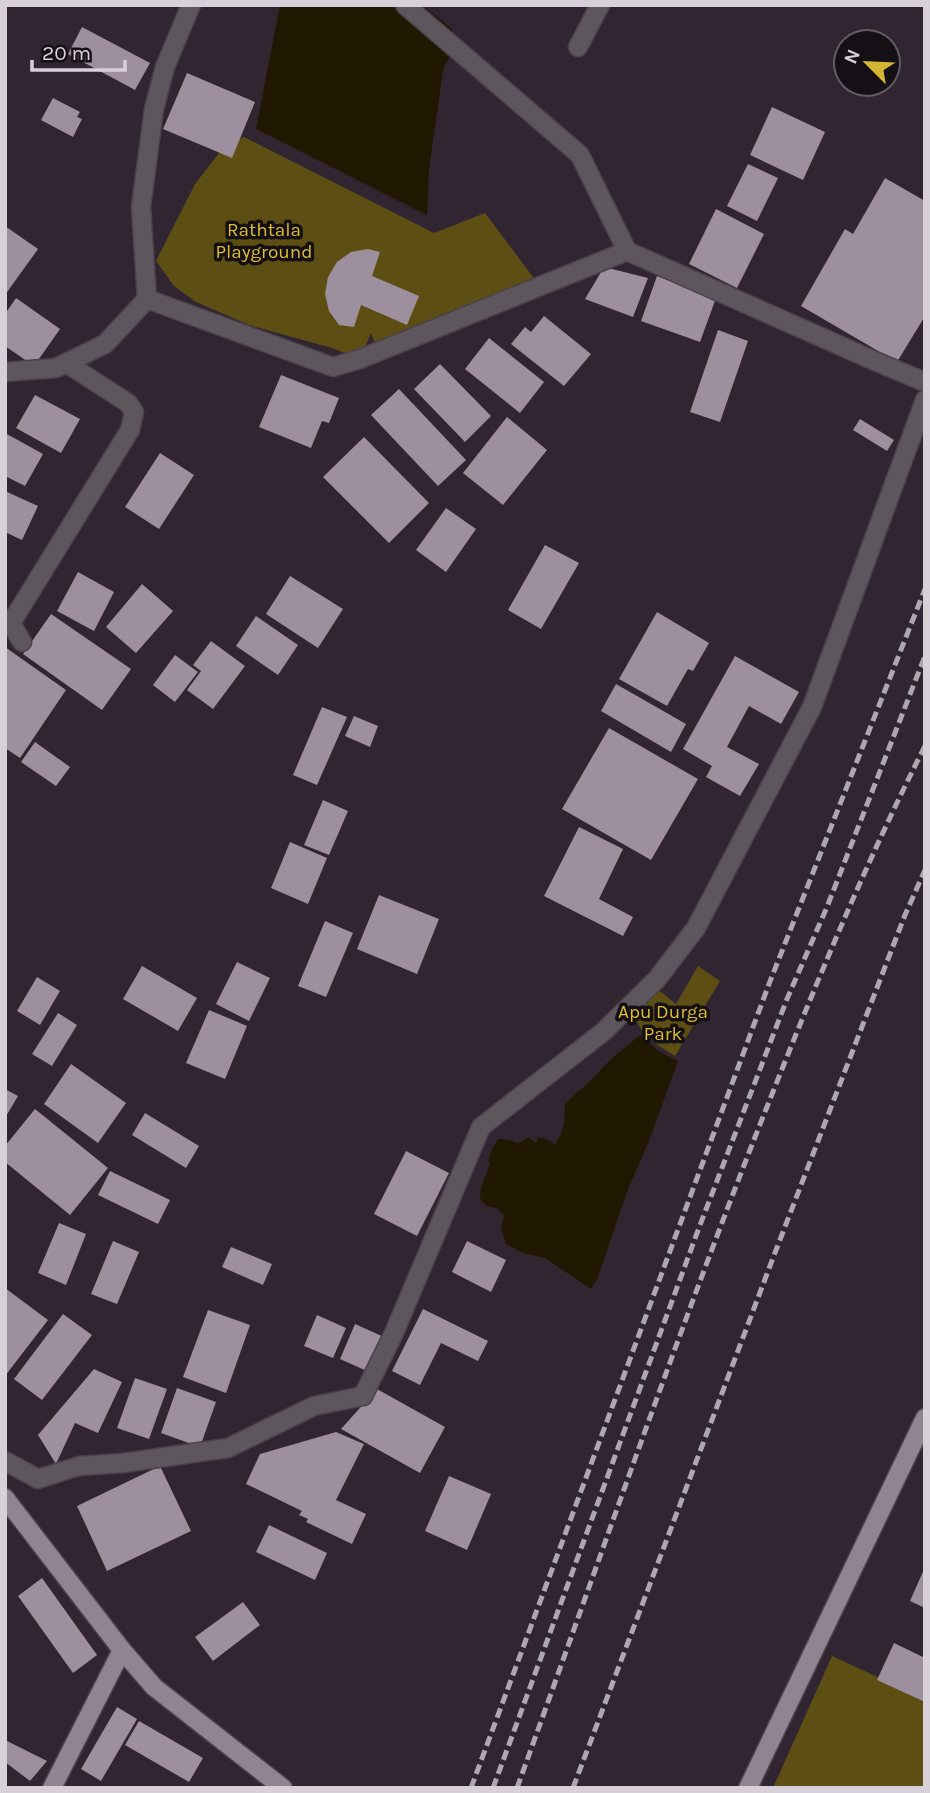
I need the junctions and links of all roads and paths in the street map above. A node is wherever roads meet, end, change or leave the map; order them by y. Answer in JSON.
{"nodes":[{"id":1,"x":191,"y":5,"type":"edge"},
{"id":2,"x":405,"y":5,"type":"edge"},
{"id":3,"x":600,"y":5,"type":"edge"},
{"id":4,"x":578,"y":47,"type":"dead end"},
{"id":5,"x":627,"y":251,"type":"junction"},
{"id":6,"x":147,"y":299,"type":"junction"},
{"id":7,"x":66,"y":363,"type":"junction"},
{"id":8,"x":5,"y":372,"type":"edge"},
{"id":9,"x":925,"y":382,"type":"edge"},
{"id":10,"x":925,"y":400,"type":"edge"},
{"id":11,"x":22,"y":642,"type":"dead end"},
{"id":12,"x":925,"y":1418,"type":"edge"},
{"id":13,"x":5,"y":1461,"type":"edge"},
{"id":14,"x":5,"y":1498,"type":"edge"},
{"id":15,"x":122,"y":1650,"type":"junction"},
{"id":16,"x":52,"y":1788,"type":"edge"},
{"id":17,"x":283,"y":1788,"type":"edge"},
{"id":18,"x":748,"y":1788,"type":"edge"}],
"edges":[{"from":1,"to":6,"type":"street"},
{"from":2,"to":5,"type":"street"},
{"from":3,"to":4,"type":"street"},
{"from":5,"to":6,"type":"street"},
{"from":5,"to":9,"type":"street"},
{"from":6,"to":7,"type":"street"},
{"from":7,"to":8,"type":"street"},
{"from":7,"to":11,"type":"street"},
{"from":10,"to":13,"type":"street"},
{"from":12,"to":18,"type":"main road"},
{"from":14,"to":15,"type":"main road"},
{"from":15,"to":16,"type":"main road"},
{"from":15,"to":17,"type":"main road"}]}
